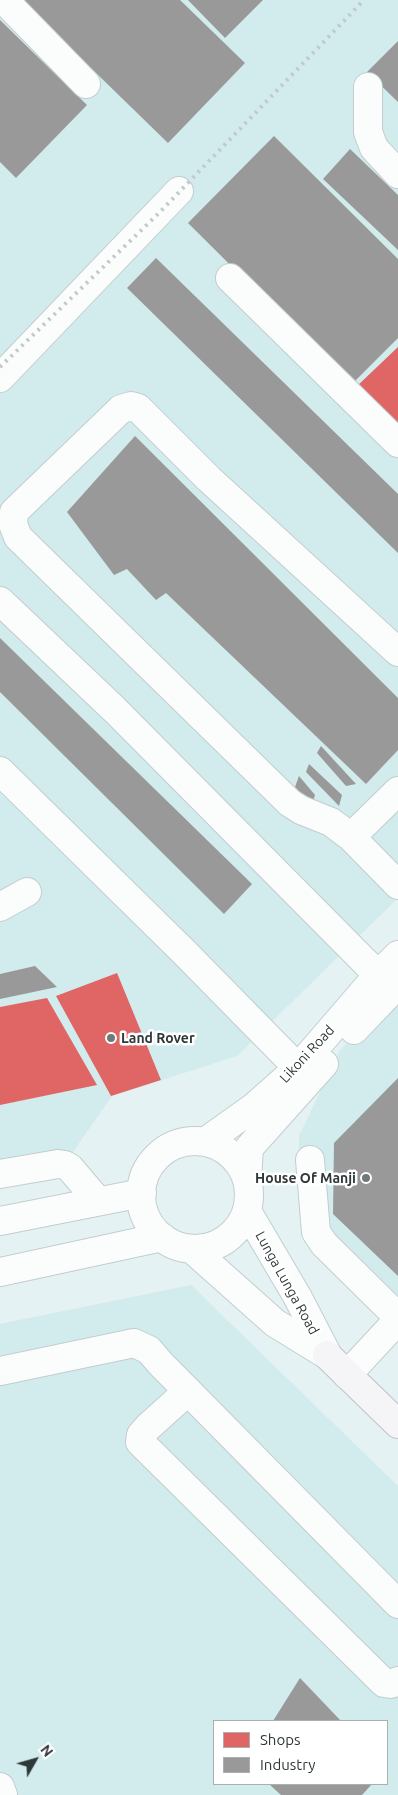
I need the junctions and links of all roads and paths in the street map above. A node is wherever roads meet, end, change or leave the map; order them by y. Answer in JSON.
{"nodes":[{"id":1,"x":4,"y":0,"type":"edge"},
{"id":2,"x":86,"y":84,"type":"dead end"},
{"id":3,"x":368,"y":87,"type":"dead end"},
{"id":4,"x":398,"y":174,"type":"edge"},
{"id":5,"x":179,"y":191,"type":"dead end"},
{"id":6,"x":230,"y":278,"type":"dead end"},
{"id":7,"x":0,"y":378,"type":"edge"},
{"id":8,"x":398,"y":443,"type":"edge"},
{"id":9,"x":0,"y":601,"type":"edge"},
{"id":10,"x":398,"y":652,"type":"edge"},
{"id":11,"x":0,"y":771,"type":"edge"},
{"id":12,"x":398,"y":791,"type":"edge"},
{"id":13,"x":351,"y":837,"type":"junction"},
{"id":14,"x":398,"y":884,"type":"edge"},
{"id":15,"x":27,"y":892,"type":"dead end"},
{"id":16,"x":0,"y":907,"type":"edge"},
{"id":17,"x":398,"y":955,"type":"edge"},
{"id":18,"x":388,"y":979,"type":"edge"},
{"id":19,"x":298,"y":1068,"type":"junction"},
{"id":20,"x":205,"y":1142,"type":"junction"},
{"id":21,"x":310,"y":1160,"type":"dead end"},
{"id":22,"x":0,"y":1174,"type":"edge"},
{"id":23,"x":247,"y":1179,"type":"junction"},
{"id":24,"x":142,"y":1192,"type":"junction"},
{"id":25,"x":98,"y":1201,"type":"junction"},
{"id":26,"x":247,"y":1211,"type":"junction"},
{"id":27,"x":0,"y":1221,"type":"edge"},
{"id":28,"x":162,"y":1237,"type":"junction"},
{"id":29,"x":193,"y":1250,"type":"junction"},
{"id":30,"x":0,"y":1272,"type":"edge"},
{"id":31,"x":398,"y":1318,"type":"edge"},
{"id":32,"x":327,"y":1355,"type":"junction"},
{"id":33,"x":0,"y":1371,"type":"edge"},
{"id":34,"x":347,"y":1375,"type":"junction"},
{"id":35,"x":188,"y":1391,"type":"junction"},
{"id":36,"x":398,"y":1424,"type":"edge"},
{"id":37,"x":398,"y":1604,"type":"edge"},
{"id":38,"x":398,"y":1680,"type":"edge"},
{"id":39,"x":0,"y":1787,"type":"edge"},
{"id":40,"x":3,"y":1795,"type":"edge"}],
"edges":[{"from":1,"to":2,"type":"street"},
{"from":3,"to":4,"type":"street"},
{"from":5,"to":7,"type":"street"},
{"from":6,"to":8,"type":"street"},
{"from":9,"to":18,"type":"street"},
{"from":10,"to":13,"type":"street"},
{"from":11,"to":19,"type":"street"},
{"from":12,"to":13,"type":"street"},
{"from":13,"to":14,"type":"street"},
{"from":15,"to":16,"type":"street"},
{"from":17,"to":18,"type":"street","name":"Likoni Road"},
{"from":18,"to":19,"type":"street","name":"Likoni Road"},
{"from":18,"to":23,"type":"street","name":"Likoni Road"},
{"from":19,"to":20,"type":"street","name":"Likoni Road"},
{"from":20,"to":23,"type":"street"},
{"from":20,"to":24,"type":"street"},
{"from":21,"to":31,"type":"street"},
{"from":22,"to":25,"type":"street"},
{"from":23,"to":26,"type":"street"},
{"from":24,"to":25,"type":"street"},
{"from":24,"to":28,"type":"street"},
{"from":25,"to":27,"type":"street"},
{"from":26,"to":29,"type":"street"},
{"from":26,"to":32,"type":"street","name":"Lunga Lunga Road"},
{"from":28,"to":29,"type":"street"},
{"from":28,"to":30,"type":"street"},
{"from":29,"to":32,"type":"street","name":"Lunga Lunga Road"},
{"from":31,"to":34,"type":"street"},
{"from":32,"to":34,"type":"main road","name":"Lunga Lunga Road"},
{"from":33,"to":35,"type":"street"},
{"from":34,"to":36,"type":"main road","name":"Lunga Lunga Road"},
{"from":35,"to":37,"type":"street"},
{"from":35,"to":38,"type":"street"},
{"from":39,"to":40,"type":"street"}]}
